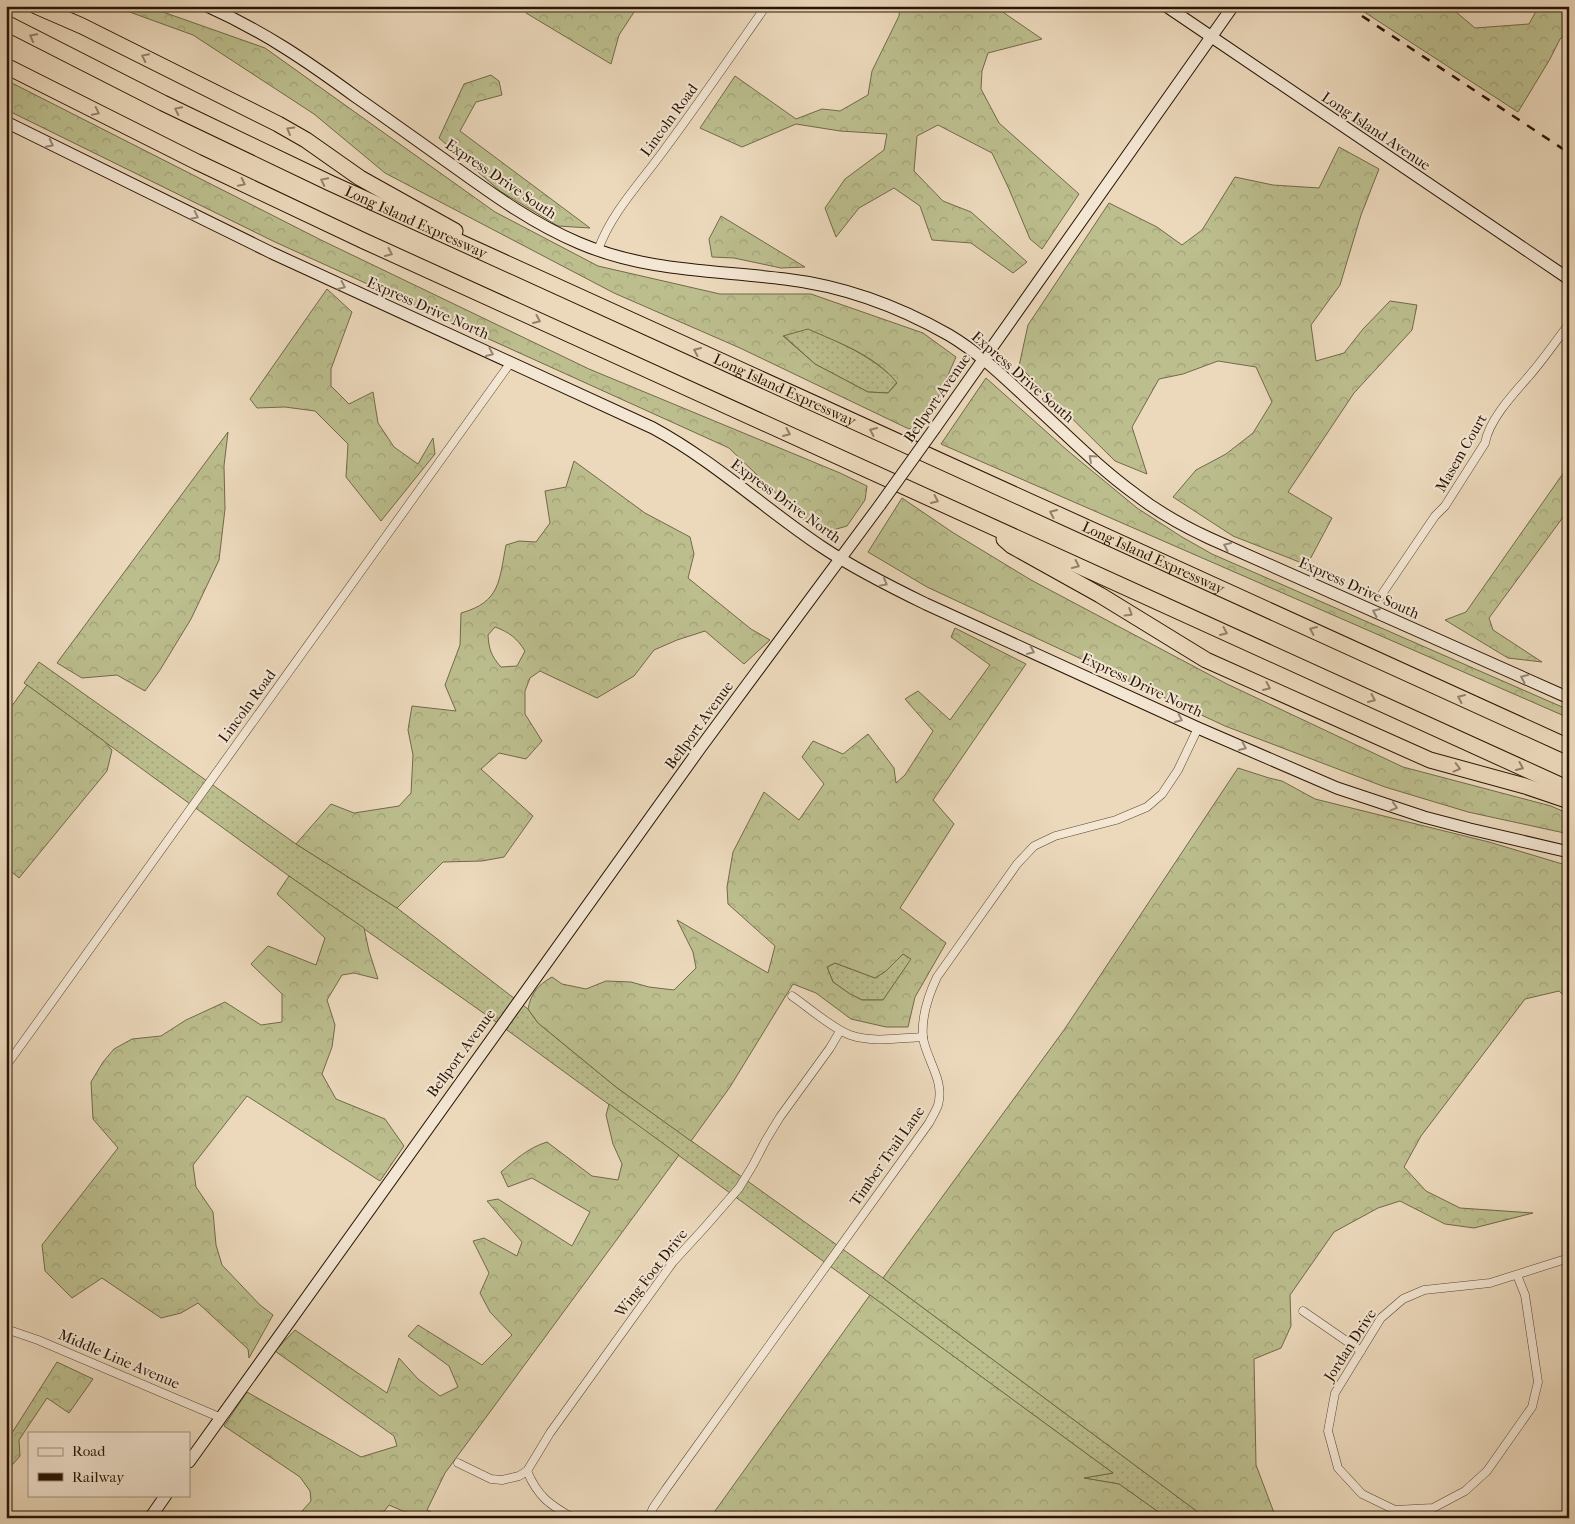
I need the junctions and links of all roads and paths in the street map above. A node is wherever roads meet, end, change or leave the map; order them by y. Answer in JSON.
{"nodes":[{"id":1,"x":36,"y":6,"type":"edge"},
{"id":2,"x":207,"y":6,"type":"edge"},
{"id":3,"x":766,"y":6,"type":"edge"},
{"id":4,"x":1166,"y":6,"type":"edge"},
{"id":5,"x":1233,"y":6,"type":"edge"},
{"id":6,"x":6,"y":23,"type":"edge"},
{"id":7,"x":1211,"y":37,"type":"junction"},
{"id":8,"x":6,"y":66,"type":"edge"},
{"id":9,"x":6,"y":122,"type":"edge"},
{"id":10,"x":598,"y":250,"type":"junction"},
{"id":11,"x":512,"y":266,"type":"junction"},
{"id":12,"x":1569,"y":279,"type":"edge"},
{"id":13,"x":1569,"y":324,"type":"edge"},
{"id":14,"x":983,"y":359,"type":"junction"},
{"id":15,"x":511,"y":362,"type":"junction"},
{"id":16,"x":984,"y":523,"type":"junction"},
{"id":17,"x":841,"y":559,"type":"junction"},
{"id":18,"x":1380,"y":597,"type":"dead end"},
{"id":19,"x":1569,"y":698,"type":"edge"},
{"id":20,"x":1198,"y":728,"type":"junction"},
{"id":21,"x":1569,"y":746,"type":"edge"},
{"id":22,"x":1569,"y":789,"type":"edge"},
{"id":23,"x":1569,"y":801,"type":"edge"},
{"id":24,"x":1569,"y":852,"type":"edge"},
{"id":25,"x":792,"y":996,"type":"dead end"},
{"id":26,"x":840,"y":1031,"type":"junction"},
{"id":27,"x":923,"y":1037,"type":"junction"},
{"id":28,"x":6,"y":1066,"type":"edge"},
{"id":29,"x":1569,"y":1258,"type":"edge"},
{"id":30,"x":1517,"y":1275,"type":"junction"},
{"id":31,"x":1303,"y":1311,"type":"dead end"},
{"id":32,"x":6,"y":1329,"type":"edge"},
{"id":33,"x":1361,"y":1351,"type":"junction"},
{"id":34,"x":219,"y":1417,"type":"junction"},
{"id":35,"x":190,"y":1460,"type":"edge"},
{"id":36,"x":458,"y":1464,"type":"dead end"},
{"id":37,"x":527,"y":1471,"type":"junction"},
{"id":38,"x":165,"y":1496,"type":"edge"},
{"id":39,"x":150,"y":1518,"type":"edge"},
{"id":40,"x":573,"y":1518,"type":"edge"},
{"id":41,"x":649,"y":1518,"type":"edge"}],
"edges":[{"from":11,"to":1,"type":"highway","one_way":true},
{"from":2,"to":10,"type":"main road","name":"Express Drive South"},
{"from":3,"to":10,"type":"street","name":"Lincoln Road"},
{"from":4,"to":7,"type":"main road","name":"Long Island Avenue"},
{"from":5,"to":7,"type":"main road","name":"Bellport Avenue"},
{"from":11,"to":6,"type":"highway","name":"Long Island Expressway","one_way":true},
{"from":7,"to":12,"type":"main road","name":"Long Island Avenue"},
{"from":7,"to":14,"type":"main road","name":"Bellport Avenue"},
{"from":8,"to":16,"type":"highway","one_way":true},
{"from":9,"to":15,"type":"main road","name":"Express Drive North","one_way":true},
{"from":10,"to":14,"type":"main road","name":"Express Drive South"},
{"from":21,"to":11,"type":"highway","name":"Long Island Expressway","one_way":true},
{"from":13,"to":18,"type":"street","name":"Masem Court"},
{"from":14,"to":17,"type":"main road","name":"Bellport Avenue","bridge":true},
{"from":19,"to":14,"type":"main road","name":"Express Drive South","one_way":true},
{"from":15,"to":17,"type":"main road","name":"Express Drive North"},
{"from":15,"to":28,"type":"street","name":"Lincoln Road"},
{"from":16,"to":22,"type":"highway","one_way":true},
{"from":16,"to":23,"type":"highway","one_way":true},
{"from":17,"to":20,"type":"main road","name":"Express Drive North","one_way":true},
{"from":17,"to":34,"type":"main road","name":"Bellport Avenue"},
{"from":20,"to":24,"type":"main road","name":"Express Drive North","one_way":true},
{"from":20,"to":27,"type":"street","name":"Timber Trail Lane"},
{"from":25,"to":26,"type":"street"},
{"from":26,"to":27,"type":"street"},
{"from":26,"to":37,"type":"street","name":"Wing Foot Drive"},
{"from":27,"to":41,"type":"street","name":"Timber Trail Lane"},
{"from":29,"to":30,"type":"street","name":"Jordan Drive"},
{"from":30,"to":33,"type":"street","name":"Jordan Drive"},
{"from":30,"to":33,"type":"street","name":"Jordan Drive"},
{"from":31,"to":33,"type":"street"},
{"from":32,"to":34,"type":"street","name":"Middle Line Avenue"},
{"from":34,"to":35,"type":"main road","name":"Bellport Avenue"},
{"from":36,"to":37,"type":"street"},
{"from":37,"to":40,"type":"street"},
{"from":38,"to":39,"type":"main road"}]}
